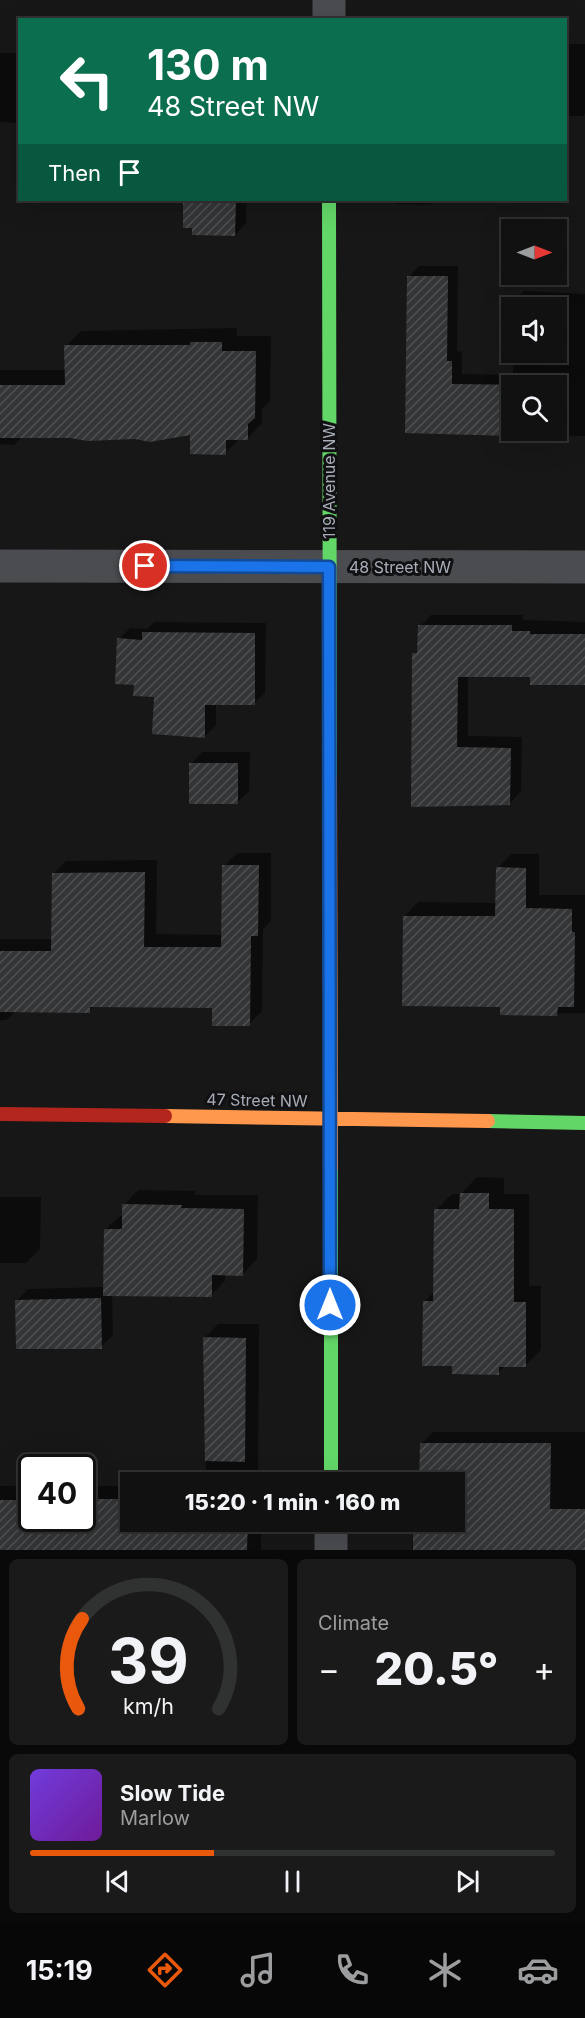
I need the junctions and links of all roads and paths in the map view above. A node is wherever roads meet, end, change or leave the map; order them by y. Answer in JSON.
{"nodes":[{"id":1,"x":329,"y":0,"type":"edge"},
{"id":2,"x":329,"y":18,"type":"edge"},
{"id":3,"x":329,"y":201,"type":"edge"},
{"id":4,"x":0,"y":566,"type":"edge"},
{"id":5,"x":329,"y":567,"type":"junction"},
{"id":6,"x":585,"y":567,"type":"edge"},
{"id":7,"x":0,"y":1114,"type":"edge"},
{"id":8,"x":330,"y":1117,"type":"junction"},
{"id":9,"x":585,"y":1123,"type":"edge"},
{"id":10,"x":331,"y":1472,"type":"edge"},
{"id":11,"x":331,"y":1532,"type":"edge"},
{"id":12,"x":331,"y":1550,"type":"edge"}],
"edges":[{"from":1,"to":2,"type":"street"},
{"from":3,"to":5,"type":"street","name":"119 Avenue NW"},
{"from":4,"to":5,"type":"street","name":"48 Street NW"},
{"from":5,"to":6,"type":"street","name":"48 Street NW"},
{"from":5,"to":8,"type":"street","name":"119 Avenue NW"},
{"from":7,"to":8,"type":"street","name":"47 Street NW"},
{"from":8,"to":9,"type":"street","name":"47 Street NW"},
{"from":8,"to":10,"type":"street","name":"119 Avenue NW"},
{"from":11,"to":12,"type":"street"}]}
